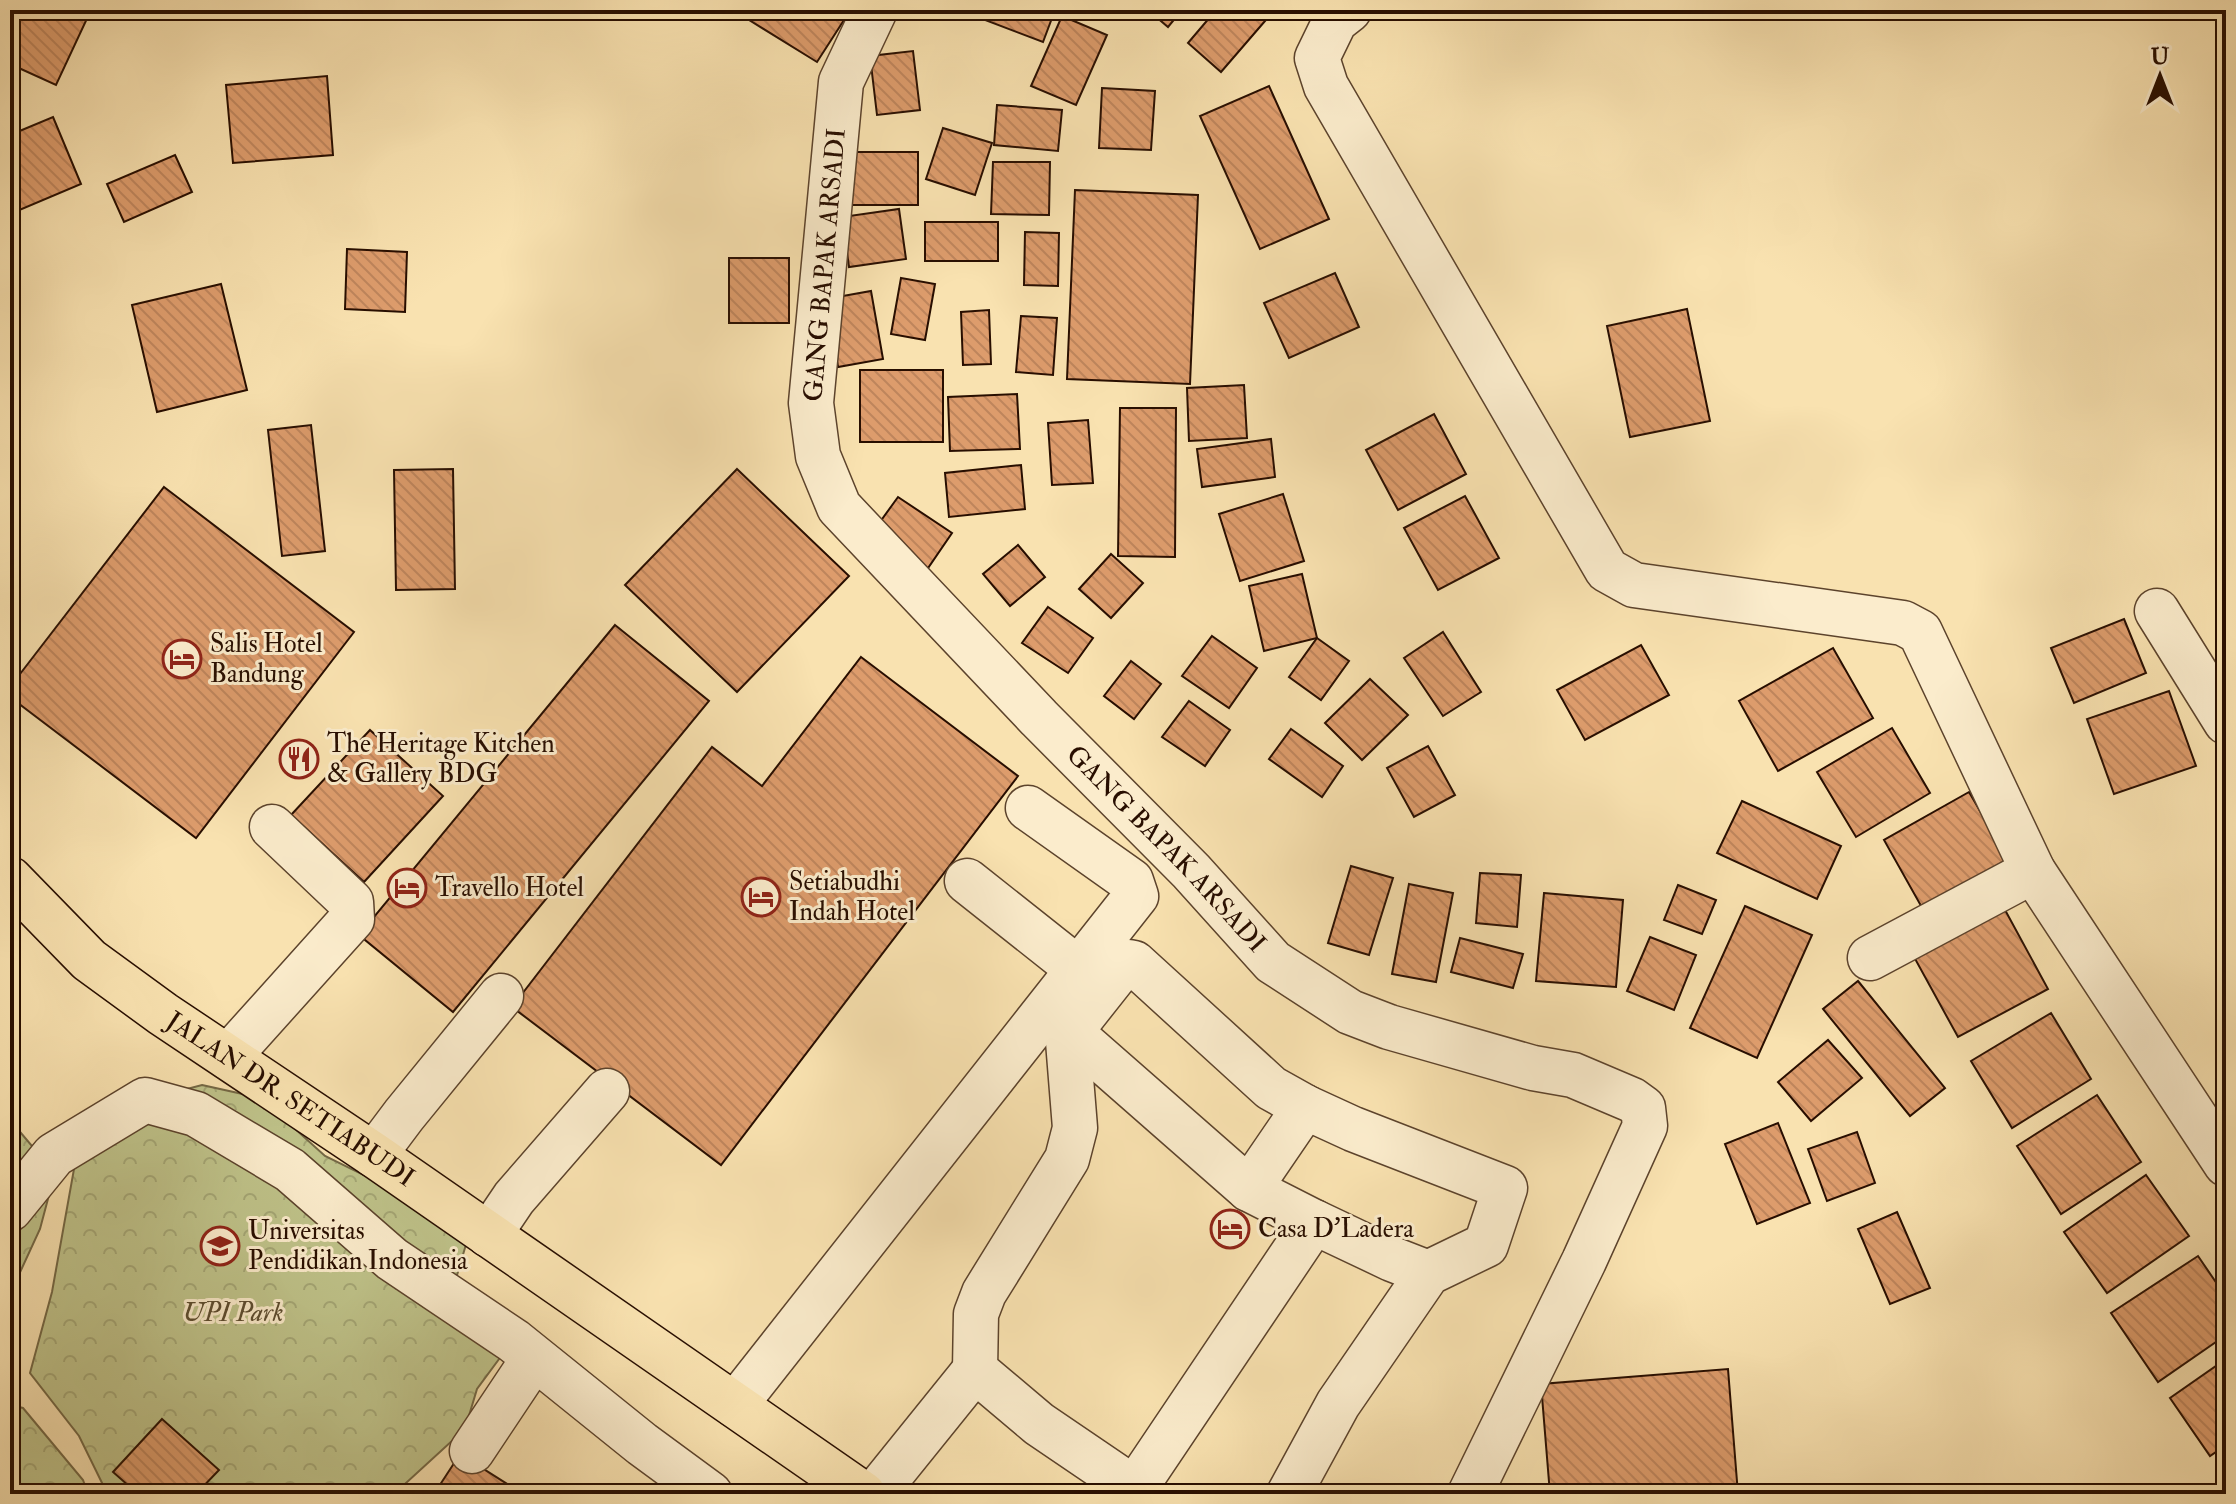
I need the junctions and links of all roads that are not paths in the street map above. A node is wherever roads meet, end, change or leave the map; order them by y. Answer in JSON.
{"nodes":[{"id":1,"x":875,"y":10,"type":"edge"},
{"id":2,"x":1349,"y":10,"type":"edge"},
{"id":3,"x":2157,"y":611,"type":"dead end"},
{"id":4,"x":2226,"y":722,"type":"edge"},
{"id":5,"x":1028,"y":808,"type":"dead end"},
{"id":6,"x":272,"y":827,"type":"dead end"},
{"id":7,"x":2033,"y":871,"type":"junction"},
{"id":8,"x":10,"y":879,"type":"edge"},
{"id":9,"x":967,"y":881,"type":"dead end"},
{"id":10,"x":1870,"y":958,"type":"dead end"},
{"id":11,"x":1078,"y":969,"type":"junction"},
{"id":12,"x":501,"y":996,"type":"dead end"},
{"id":13,"x":1070,"y":1032,"type":"junction"},
{"id":14,"x":228,"y":1057,"type":"junction"},
{"id":15,"x":607,"y":1091,"type":"dead end"},
{"id":16,"x":1305,"y":1107,"type":"junction"},
{"id":17,"x":374,"y":1155,"type":"junction"},
{"id":18,"x":2226,"y":1164,"type":"edge"},
{"id":19,"x":1249,"y":1189,"type":"junction"},
{"id":20,"x":10,"y":1209,"type":"edge"},
{"id":21,"x":1314,"y":1222,"type":"junction"},
{"id":22,"x":489,"y":1235,"type":"junction"},
{"id":23,"x":1428,"y":1273,"type":"junction"},
{"id":24,"x":534,"y":1358,"type":"junction"},
{"id":25,"x":975,"y":1370,"type":"junction"},
{"id":26,"x":735,"y":1405,"type":"junction"},
{"id":27,"x":472,"y":1451,"type":"dead end"},
{"id":28,"x":1136,"y":1493,"type":"edge"},
{"id":29,"x":710,"y":1494,"type":"edge"},
{"id":30,"x":863,"y":1494,"type":"edge"},
{"id":31,"x":875,"y":1494,"type":"edge"},
{"id":32,"x":1289,"y":1494,"type":"edge"},
{"id":33,"x":1470,"y":1494,"type":"edge"}],
"edges":[{"from":1,"to":33,"type":"street","name":"GANG BAPAK ARSADI"},
{"from":2,"to":7,"type":"street"},
{"from":3,"to":4,"type":"street"},
{"from":5,"to":11,"type":"street"},
{"from":6,"to":14,"type":"street"},
{"from":7,"to":10,"type":"street"},
{"from":7,"to":18,"type":"street"},
{"from":8,"to":14,"type":"main road","name":"JALAN DR. SETIABUDI"},
{"from":9,"to":11,"type":"street"},
{"from":11,"to":26,"type":"street"},
{"from":12,"to":17,"type":"street"},
{"from":13,"to":16,"type":"street"},
{"from":13,"to":19,"type":"street"},
{"from":13,"to":25,"type":"street"},
{"from":14,"to":17,"type":"main road","name":"JALAN DR. SETIABUDI"},
{"from":15,"to":22,"type":"street"},
{"from":16,"to":19,"type":"street"},
{"from":16,"to":23,"type":"street"},
{"from":17,"to":22,"type":"main road","name":"JALAN DR. SETIABUDI"},
{"from":19,"to":21,"type":"street"},
{"from":20,"to":24,"type":"street"},
{"from":21,"to":23,"type":"street"},
{"from":21,"to":28,"type":"street"},
{"from":22,"to":26,"type":"main road","name":"JALAN DR. SETIABUDI"},
{"from":23,"to":32,"type":"street"},
{"from":24,"to":27,"type":"street"},
{"from":24,"to":29,"type":"street"},
{"from":25,"to":28,"type":"street"},
{"from":25,"to":31,"type":"street"},
{"from":26,"to":30,"type":"main road","name":"JALAN DR. SETIABUDI"}]}
